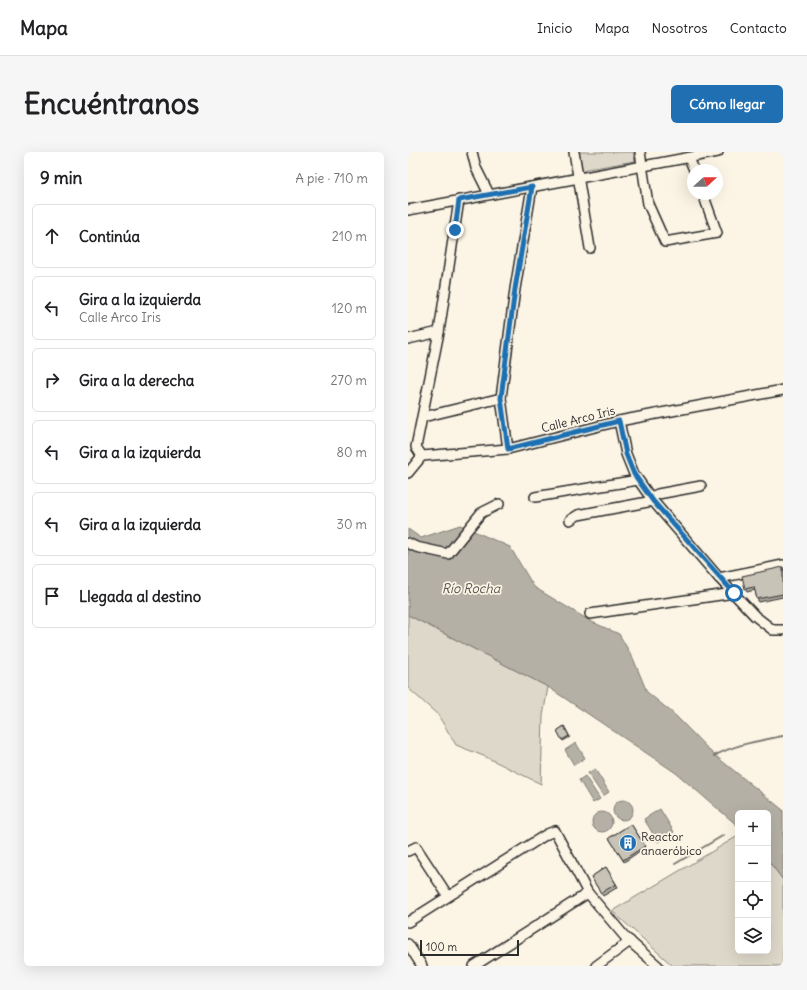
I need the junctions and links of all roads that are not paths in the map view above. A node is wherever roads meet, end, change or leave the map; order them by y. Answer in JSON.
{"nodes":[{"id":1,"x":472,"y":152,"type":"edge"},
{"id":2,"x":574,"y":152,"type":"edge"},
{"id":3,"x":640,"y":152,"type":"edge"},
{"id":4,"x":718,"y":152,"type":"edge"},
{"id":5,"x":689,"y":158,"type":"junction"},
{"id":6,"x":692,"y":164,"type":"edge"},
{"id":7,"x":643,"y":166,"type":"junction"},
{"id":8,"x":578,"y":178,"type":"junction"},
{"id":9,"x":532,"y":187,"type":"junction"},
{"id":10,"x":489,"y":194,"type":"junction"},
{"id":11,"x":459,"y":200,"type":"junction"},
{"id":12,"x":704,"y":200,"type":"edge"},
{"id":13,"x":408,"y":210,"type":"edge"},
{"id":14,"x":590,"y":248,"type":"dead end"},
{"id":15,"x":439,"y":332,"type":"junction"},
{"id":16,"x":408,"y":339,"type":"edge"},
{"id":17,"x":783,"y":390,"type":"edge"},
{"id":18,"x":501,"y":398,"type":"junction"},
{"id":19,"x":423,"y":417,"type":"junction"},
{"id":20,"x":619,"y":421,"type":"junction"},
{"id":21,"x":508,"y":449,"type":"junction"},
{"id":22,"x":422,"y":456,"type":"junction"},
{"id":23,"x":408,"y":473,"type":"edge"},
{"id":24,"x":638,"y":480,"type":"junction"},
{"id":25,"x":701,"y":486,"type":"dead end"},
{"id":26,"x":535,"y":497,"type":"dead end"},
{"id":27,"x":652,"y":499,"type":"junction"},
{"id":28,"x":499,"y":504,"type":"dead end"},
{"id":29,"x":570,"y":520,"type":"dead end"},
{"id":30,"x":408,"y":543,"type":"edge"},
{"id":31,"x":783,"y":565,"type":"edge"},
{"id":32,"x":719,"y":578,"type":"junction"},
{"id":33,"x":734,"y":593,"type":"junction"},
{"id":34,"x":590,"y":614,"type":"dead end"},
{"id":35,"x":783,"y":630,"type":"edge"},
{"id":36,"x":408,"y":851,"type":"edge"},
{"id":37,"x":588,"y":893,"type":"junction"},
{"id":38,"x":448,"y":896,"type":"junction"},
{"id":39,"x":408,"y":922,"type":"edge"},
{"id":40,"x":630,"y":941,"type":"junction"},
{"id":41,"x":408,"y":944,"type":"edge"},
{"id":42,"x":422,"y":966,"type":"edge"},
{"id":43,"x":474,"y":966,"type":"edge"},
{"id":44,"x":596,"y":966,"type":"edge"},
{"id":45,"x":658,"y":966,"type":"edge"}],
"edges":[{"from":1,"to":10,"type":"street"},
{"from":2,"to":8,"type":"street"},
{"from":3,"to":7,"type":"street"},
{"from":4,"to":5,"type":"street"},
{"from":5,"to":6,"type":"street"},
{"from":5,"to":7,"type":"street"},
{"from":7,"to":8,"type":"street"},
{"from":7,"to":12,"type":"street"},
{"from":8,"to":9,"type":"street"},
{"from":8,"to":14,"type":"street"},
{"from":9,"to":10,"type":"street"},
{"from":9,"to":18,"type":"street"},
{"from":10,"to":11,"type":"street"},
{"from":11,"to":13,"type":"street"},
{"from":11,"to":15,"type":"street"},
{"from":15,"to":16,"type":"street"},
{"from":15,"to":19,"type":"street"},
{"from":17,"to":20,"type":"street","name":"Calle Arco Iris"},
{"from":18,"to":19,"type":"street"},
{"from":18,"to":21,"type":"street"},
{"from":19,"to":22,"type":"street"},
{"from":20,"to":21,"type":"street","name":"Calle Arco Iris"},
{"from":20,"to":24,"type":"street"},
{"from":21,"to":22,"type":"street","name":"Calle Arco Iris"},
{"from":22,"to":23,"type":"street"},
{"from":24,"to":26,"type":"street"},
{"from":24,"to":27,"type":"street"},
{"from":25,"to":27,"type":"street"},
{"from":27,"to":29,"type":"street"},
{"from":27,"to":32,"type":"street"},
{"from":28,"to":30,"type":"street"},
{"from":31,"to":32,"type":"street"},
{"from":32,"to":33,"type":"street"},
{"from":33,"to":34,"type":"street"},
{"from":33,"to":35,"type":"street"},
{"from":36,"to":38,"type":"street"},
{"from":37,"to":38,"type":"street"},
{"from":37,"to":40,"type":"street"},
{"from":37,"to":43,"type":"street"},
{"from":38,"to":39,"type":"street"},
{"from":40,"to":44,"type":"street"},
{"from":40,"to":45,"type":"street"},
{"from":41,"to":42,"type":"street"}]}
